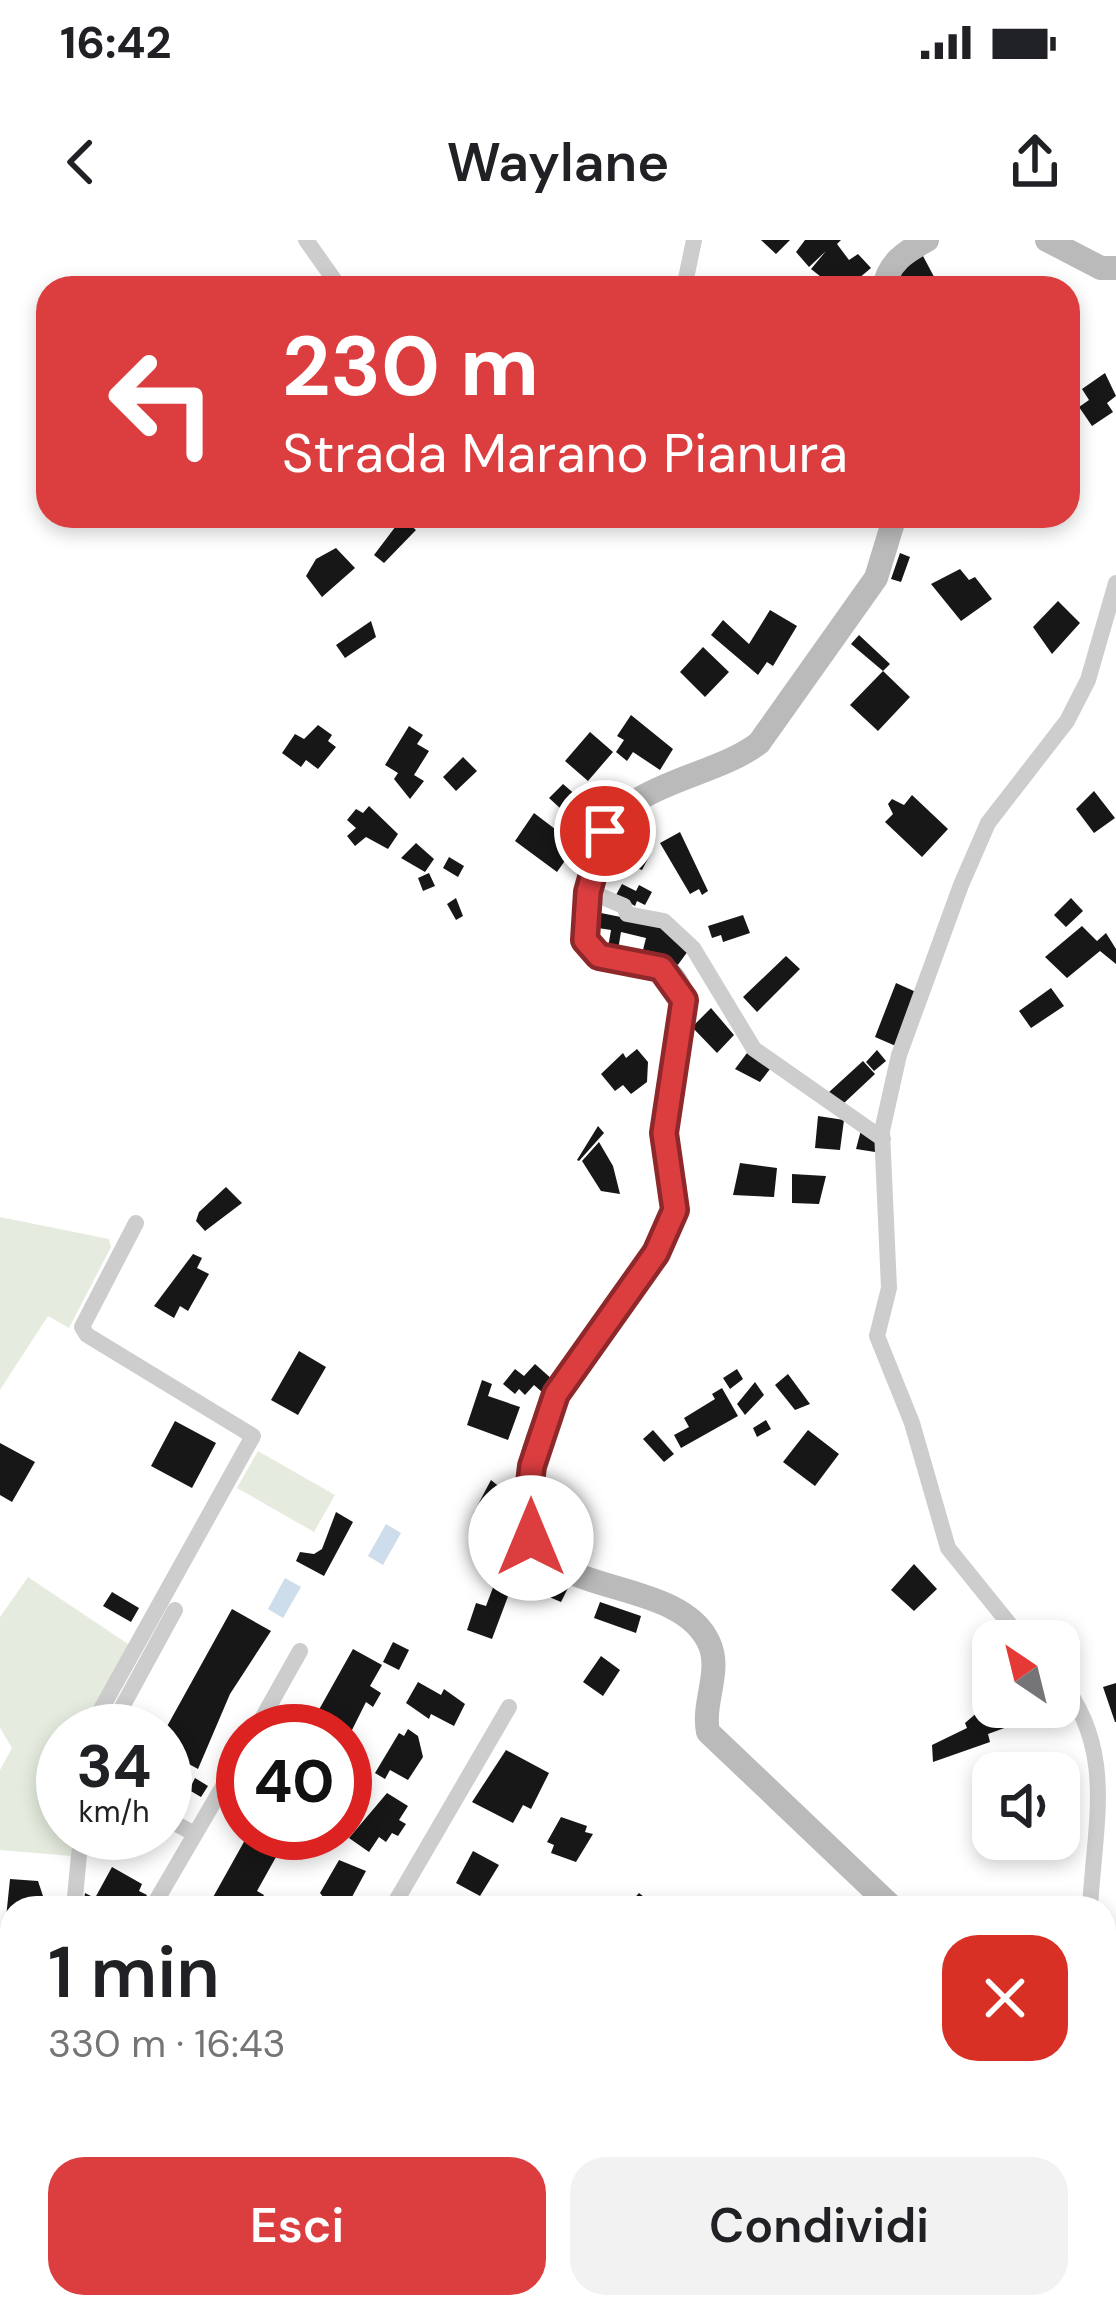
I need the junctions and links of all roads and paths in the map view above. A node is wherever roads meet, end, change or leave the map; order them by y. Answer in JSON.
{"nodes":[{"id":1,"x":305,"y":240,"type":"edge"},
{"id":2,"x":694,"y":240,"type":"edge"},
{"id":3,"x":927,"y":240,"type":"edge"},
{"id":4,"x":1047,"y":240,"type":"edge"},
{"id":5,"x":1116,"y":268,"type":"edge"},
{"id":6,"x":331,"y":276,"type":"edge"},
{"id":7,"x":686,"y":276,"type":"edge"},
{"id":8,"x":886,"y":276,"type":"edge"},
{"id":9,"x":891,"y":528,"type":"edge"},
{"id":10,"x":1116,"y":583,"type":"edge"},
{"id":11,"x":588,"y":892,"type":"junction"},
{"id":12,"x":883,"y":1139,"type":"junction"},
{"id":13,"x":136,"y":1223,"type":"dead end"},
{"id":14,"x":175,"y":1610,"type":"dead end"},
{"id":15,"x":1006,"y":1620,"type":"edge"},
{"id":16,"x":300,"y":1651,"type":"dead end"},
{"id":17,"x":103,"y":1704,"type":"edge"},
{"id":18,"x":124,"y":1704,"type":"edge"},
{"id":19,"x":270,"y":1704,"type":"edge"},
{"id":20,"x":1080,"y":1705,"type":"edge"},
{"id":21,"x":508,"y":1706,"type":"dead end"},
{"id":22,"x":1110,"y":1794,"type":"edge"},
{"id":23,"x":216,"y":1798,"type":"edge"},
{"id":24,"x":192,"y":1832,"type":"edge"},
{"id":25,"x":195,"y":1834,"type":"junction"},
{"id":26,"x":78,"y":1860,"type":"edge"},
{"id":27,"x":75,"y":1896,"type":"edge"},
{"id":28,"x":159,"y":1896,"type":"edge"},
{"id":29,"x":399,"y":1896,"type":"edge"},
{"id":30,"x":879,"y":1896,"type":"edge"},
{"id":31,"x":1091,"y":1896,"type":"edge"}],
"edges":[{"from":1,"to":6,"type":"street"},
{"from":2,"to":7,"type":"street"},
{"from":3,"to":8,"type":"street"},
{"from":4,"to":5,"type":"street"},
{"from":9,"to":11,"type":"street"},
{"from":10,"to":12,"type":"street"},
{"from":11,"to":12,"type":"street"},
{"from":11,"to":30,"type":"street"},
{"from":12,"to":15,"type":"street"},
{"from":13,"to":17,"type":"street"},
{"from":14,"to":18,"type":"street"},
{"from":16,"to":19,"type":"street"},
{"from":20,"to":22,"type":"street"},
{"from":21,"to":29,"type":"street"},
{"from":22,"to":31,"type":"street"},
{"from":23,"to":25,"type":"street"},
{"from":24,"to":25,"type":"street"},
{"from":25,"to":28,"type":"street"},
{"from":26,"to":27,"type":"street"}]}
